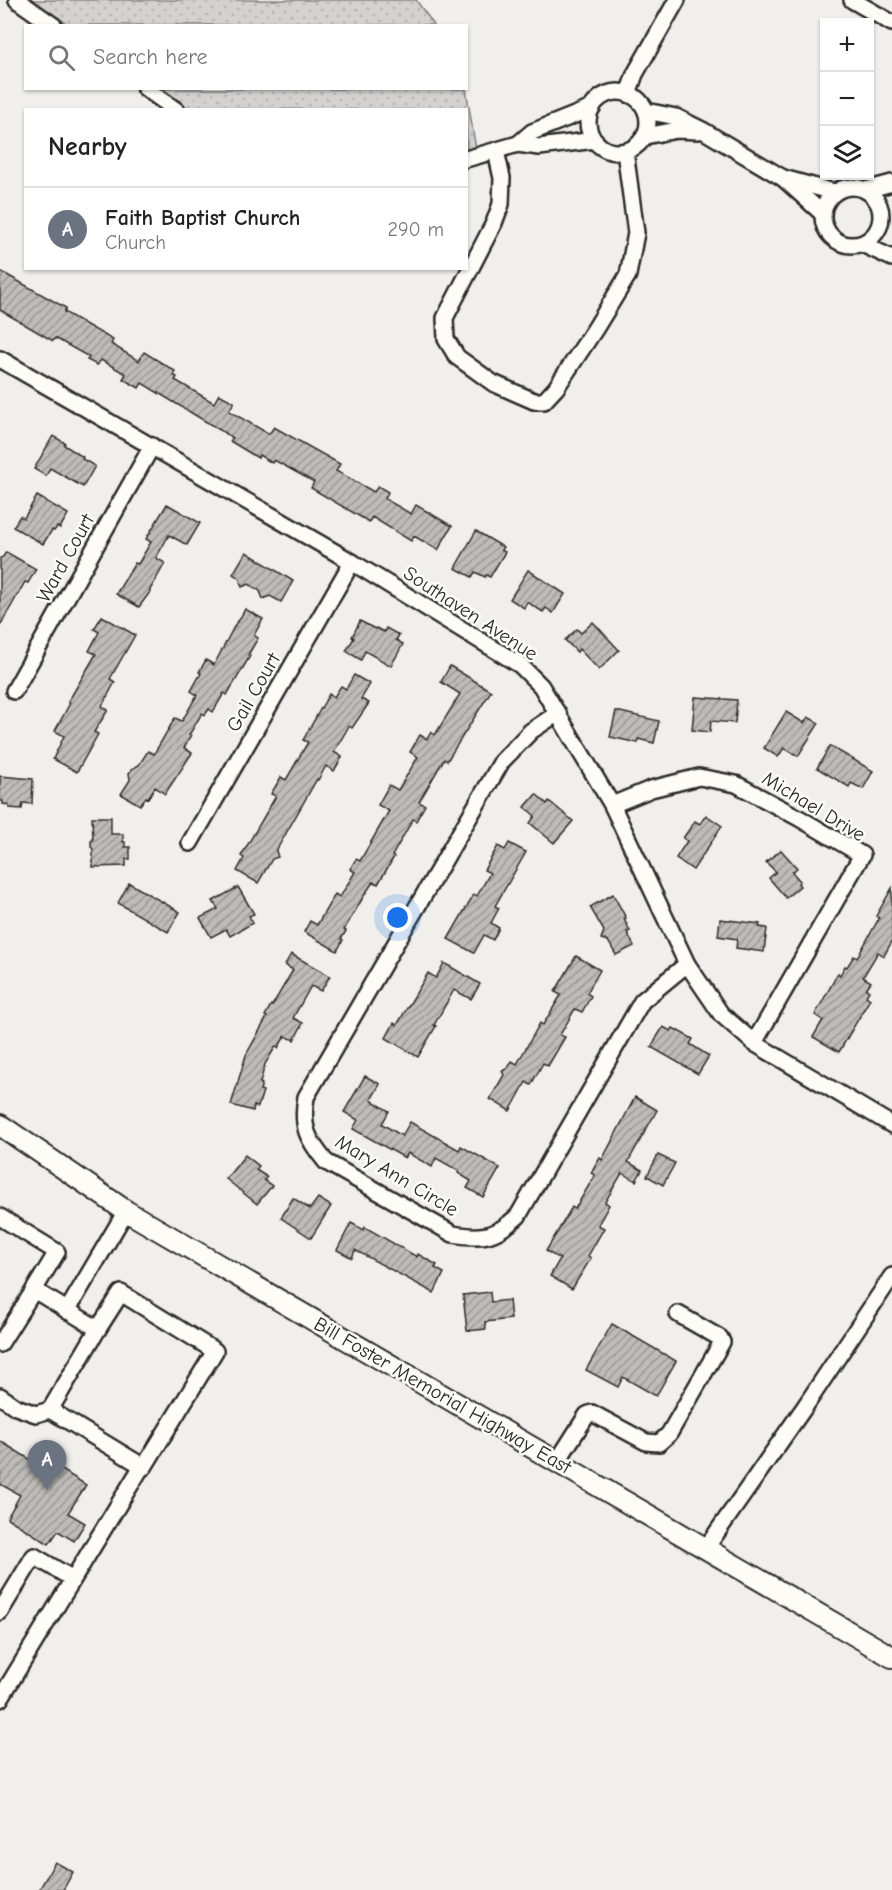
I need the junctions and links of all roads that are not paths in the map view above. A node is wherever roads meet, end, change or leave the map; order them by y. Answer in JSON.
{"nodes":[{"id":1,"x":17,"y":0,"type":"edge"},
{"id":2,"x":677,"y":0,"type":"edge"},
{"id":3,"x":852,"y":0,"type":"edge"},
{"id":4,"x":892,"y":23,"type":"edge"},
{"id":5,"x":51,"y":24,"type":"edge"},
{"id":6,"x":148,"y":90,"type":"edge"},
{"id":7,"x":628,"y":94,"type":"junction"},
{"id":8,"x":173,"y":108,"type":"edge"},
{"id":9,"x":592,"y":108,"type":"junction"},
{"id":10,"x":646,"y":111,"type":"junction"},
{"id":11,"x":704,"y":131,"type":"junction"},
{"id":12,"x":645,"y":136,"type":"junction"},
{"id":13,"x":595,"y":140,"type":"junction"},
{"id":14,"x":518,"y":144,"type":"junction"},
{"id":15,"x":495,"y":151,"type":"junction"},
{"id":16,"x":625,"y":151,"type":"junction"},
{"id":17,"x":468,"y":158,"type":"edge"},
{"id":18,"x":783,"y":178,"type":"junction"},
{"id":19,"x":892,"y":183,"type":"edge"},
{"id":20,"x":866,"y":190,"type":"junction"},
{"id":21,"x":834,"y":192,"type":"junction"},
{"id":22,"x":823,"y":214,"type":"junction"},
{"id":23,"x":886,"y":231,"type":"edge"},
{"id":24,"x":862,"y":244,"type":"junction"},
{"id":25,"x":892,"y":258,"type":"edge"},
{"id":26,"x":0,"y":359,"type":"edge"},
{"id":27,"x":152,"y":446,"type":"junction"},
{"id":28,"x":352,"y":562,"type":"junction"},
{"id":29,"x":14,"y":691,"type":"dead end"},
{"id":30,"x":558,"y":713,"type":"junction"},
{"id":31,"x":612,"y":805,"type":"junction"},
{"id":32,"x":190,"y":843,"type":"dead end"},
{"id":33,"x":687,"y":964,"type":"junction"},
{"id":34,"x":754,"y":1043,"type":"junction"},
{"id":35,"x":0,"y":1125,"type":"edge"},
{"id":36,"x":892,"y":1125,"type":"edge"},
{"id":37,"x":126,"y":1211,"type":"junction"},
{"id":38,"x":0,"y":1217,"type":"edge"},
{"id":39,"x":892,"y":1276,"type":"edge"},
{"id":40,"x":34,"y":1290,"type":"junction"},
{"id":41,"x":67,"y":1311,"type":"junction"},
{"id":42,"x":678,"y":1314,"type":"dead end"},
{"id":43,"x":98,"y":1329,"type":"junction"},
{"id":44,"x":0,"y":1344,"type":"edge"},
{"id":45,"x":0,"y":1396,"type":"edge"},
{"id":46,"x":50,"y":1410,"type":"junction"},
{"id":47,"x":557,"y":1462,"type":"junction"},
{"id":48,"x":142,"y":1466,"type":"junction"},
{"id":49,"x":706,"y":1548,"type":"junction"},
{"id":50,"x":73,"y":1578,"type":"junction"},
{"id":51,"x":0,"y":1612,"type":"edge"},
{"id":52,"x":892,"y":1657,"type":"edge"},
{"id":53,"x":5,"y":1681,"type":"edge"},
{"id":54,"x":0,"y":1699,"type":"edge"}],
"edges":[{"from":1,"to":5,"type":"street"},
{"from":2,"to":7,"type":"street"},
{"from":3,"to":4,"type":"street"},
{"from":6,"to":8,"type":"street"},
{"from":7,"to":9,"type":"street"},
{"from":7,"to":10,"type":"street"},
{"from":9,"to":13,"type":"street"},
{"from":9,"to":14,"type":"street"},
{"from":10,"to":11,"type":"street"},
{"from":10,"to":12,"type":"street"},
{"from":11,"to":12,"type":"street"},
{"from":11,"to":18,"type":"street"},
{"from":12,"to":16,"type":"street"},
{"from":13,"to":14,"type":"street"},
{"from":13,"to":16,"type":"street"},
{"from":14,"to":15,"type":"street"},
{"from":15,"to":16,"type":"street"},
{"from":15,"to":17,"type":"street"},
{"from":18,"to":21,"type":"street"},
{"from":18,"to":22,"type":"street"},
{"from":19,"to":20,"type":"street"},
{"from":20,"to":21,"type":"street"},
{"from":20,"to":23,"type":"street"},
{"from":21,"to":22,"type":"street"},
{"from":22,"to":24,"type":"street"},
{"from":23,"to":24,"type":"street"},
{"from":24,"to":25,"type":"street"},
{"from":26,"to":27,"type":"street","name":"Southaven Avenue"},
{"from":27,"to":28,"type":"street","name":"Southaven Avenue"},
{"from":27,"to":29,"type":"street","name":"Ward Court"},
{"from":28,"to":30,"type":"street","name":"Southaven Avenue"},
{"from":28,"to":32,"type":"street","name":"Gail Court"},
{"from":30,"to":31,"type":"street","name":"Southaven Avenue"},
{"from":30,"to":33,"type":"street","name":"Mary Ann Circle"},
{"from":31,"to":33,"type":"street","name":"Southaven Avenue"},
{"from":31,"to":34,"type":"street","name":"Michael Drive"},
{"from":33,"to":34,"type":"street","name":"Southaven Avenue"},
{"from":34,"to":36,"type":"street","name":"Southaven Avenue"},
{"from":35,"to":37,"type":"main road","name":"Bill Foster Memorial Highway East"},
{"from":37,"to":41,"type":"street"},
{"from":37,"to":47,"type":"main road","name":"Bill Foster Memorial Highway East"},
{"from":38,"to":40,"type":"street"},
{"from":39,"to":49,"type":"street"},
{"from":40,"to":41,"type":"street"},
{"from":40,"to":44,"type":"street"},
{"from":41,"to":43,"type":"street"},
{"from":42,"to":47,"type":"street"},
{"from":43,"to":46,"type":"street"},
{"from":43,"to":48,"type":"street"},
{"from":45,"to":46,"type":"street"},
{"from":46,"to":48,"type":"street"},
{"from":47,"to":49,"type":"main road","name":"Bill Foster Memorial Highway East"},
{"from":48,"to":50,"type":"street"},
{"from":49,"to":52,"type":"main road","name":"Bill Foster Memorial Highway East"},
{"from":50,"to":51,"type":"street"},
{"from":50,"to":53,"type":"street"},
{"from":53,"to":54,"type":"street"}]}
